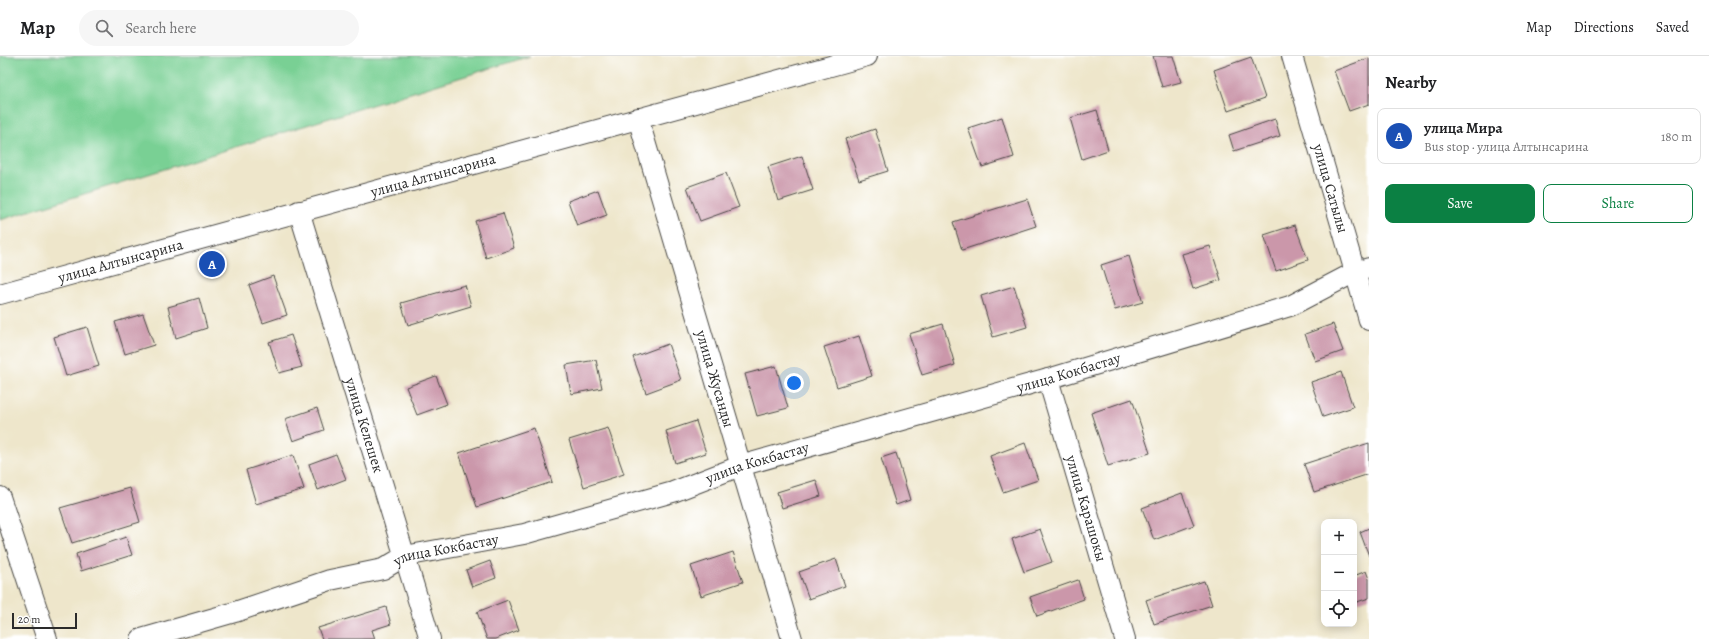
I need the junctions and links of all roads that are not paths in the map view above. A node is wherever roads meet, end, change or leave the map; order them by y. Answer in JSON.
{"nodes":[{"id":1,"x":866,"y":56,"type":"edge"},
{"id":2,"x":1292,"y":56,"type":"edge"},
{"id":3,"x":638,"y":118,"type":"junction"},
{"id":4,"x":299,"y":211,"type":"junction"},
{"id":5,"x":1362,"y":270,"type":"edge"},
{"id":6,"x":0,"y":294,"type":"edge"},
{"id":7,"x":1369,"y":320,"type":"edge"},
{"id":8,"x":1048,"y":378,"type":"junction"},
{"id":9,"x":740,"y":466,"type":"junction"},
{"id":10,"x":0,"y":496,"type":"edge"},
{"id":11,"x":405,"y":556,"type":"junction"},
{"id":12,"x":47,"y":639,"type":"edge"},
{"id":13,"x":141,"y":639,"type":"edge"},
{"id":14,"x":430,"y":639,"type":"edge"},
{"id":15,"x":792,"y":639,"type":"edge"},
{"id":16,"x":1125,"y":639,"type":"edge"}],
"edges":[{"from":1,"to":3,"type":"street","name":"улица Алтынсарина"},
{"from":2,"to":5,"type":"street","name":"улица Сатылы"},
{"from":3,"to":4,"type":"street","name":"улица Алтынсарина"},
{"from":3,"to":9,"type":"street","name":"улица Жусанды"},
{"from":4,"to":6,"type":"street","name":"улица Алтынсарина"},
{"from":4,"to":11,"type":"street","name":"улица Келешек"},
{"from":5,"to":7,"type":"street","name":"улица Сатылы"},
{"from":5,"to":8,"type":"street","name":"улица Кокбастау"},
{"from":8,"to":9,"type":"street","name":"улица Кокбастау"},
{"from":8,"to":16,"type":"street","name":"улица Карашокы"},
{"from":9,"to":11,"type":"street","name":"улица Кокбастау"},
{"from":9,"to":15,"type":"street","name":"улица Жусанды"},
{"from":10,"to":12,"type":"street"},
{"from":11,"to":13,"type":"street","name":"улица Кокбастау"},
{"from":11,"to":14,"type":"street","name":"улица Келешек"}]}
